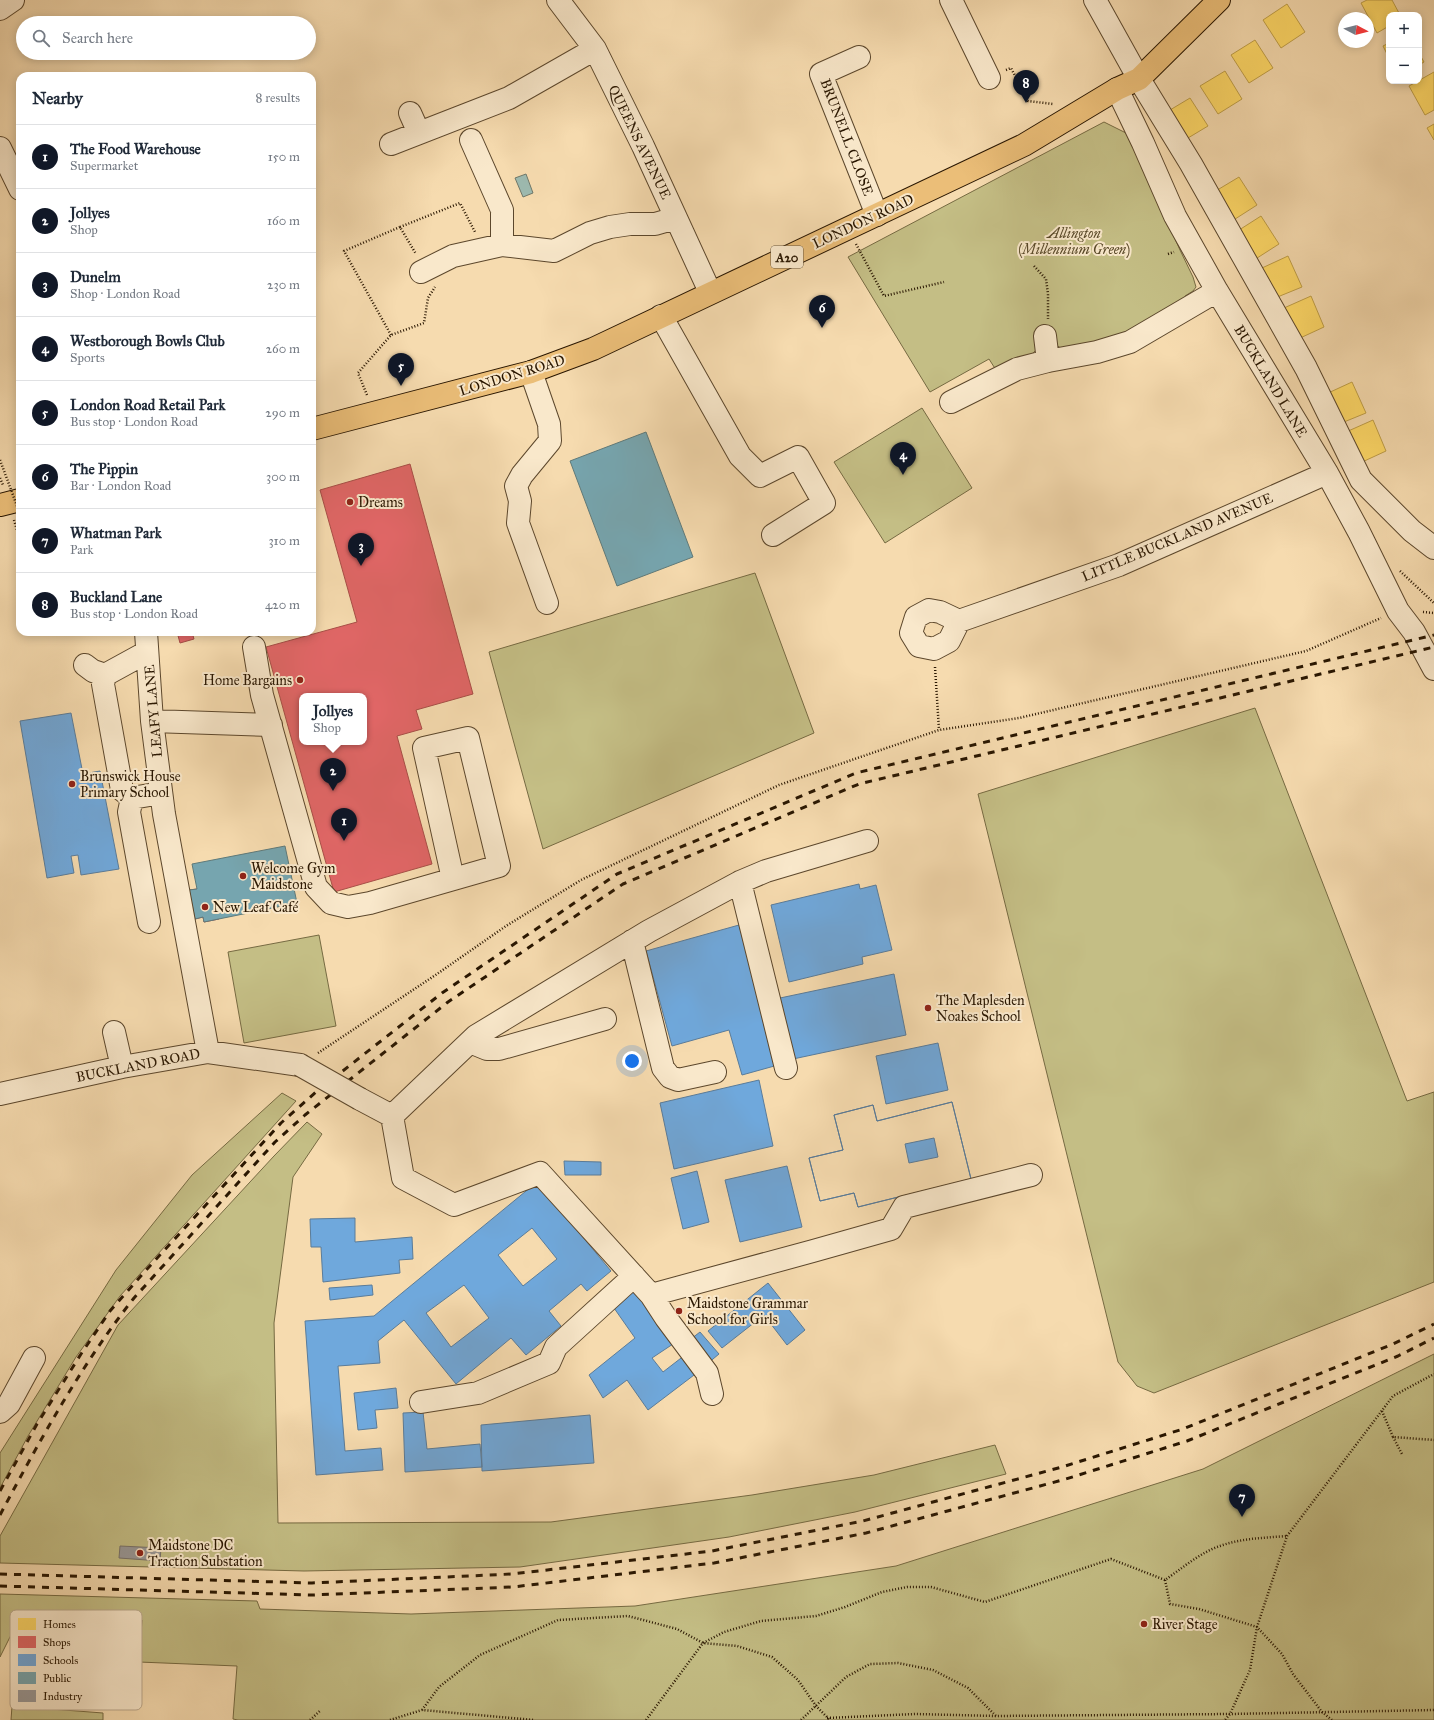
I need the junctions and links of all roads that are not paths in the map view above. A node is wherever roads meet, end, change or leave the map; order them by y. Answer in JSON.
{"nodes":[{"id":1,"x":13,"y":0,"type":"edge"},
{"id":2,"x":558,"y":0,"type":"edge"},
{"id":3,"x":951,"y":0,"type":"edge"},
{"id":4,"x":1095,"y":0,"type":"edge"},
{"id":5,"x":1219,"y":0,"type":"edge"},
{"id":6,"x":0,"y":9,"type":"edge"},
{"id":7,"x":595,"y":49,"type":"junction"},
{"id":8,"x":858,"y":57,"type":"dead end"},
{"id":9,"x":989,"y":78,"type":"road end"},
{"id":10,"x":1139,"y":79,"type":"junction"},
{"id":11,"x":1117,"y":89,"type":"junction"},
{"id":12,"x":410,"y":113,"type":"dead end"},
{"id":13,"x":419,"y":133,"type":"junction"},
{"id":14,"x":471,"y":140,"type":"dead end"},
{"id":15,"x":391,"y":144,"type":"dead end"},
{"id":16,"x":0,"y":148,"type":"edge"},
{"id":17,"x":16,"y":181,"type":"edge"},
{"id":18,"x":877,"y":215,"type":"junction"},
{"id":19,"x":676,"y":218,"type":"junction"},
{"id":20,"x":492,"y":247,"type":"junction"},
{"id":21,"x":428,"y":279,"type":"road end"},
{"id":22,"x":1216,"y":291,"type":"junction"},
{"id":23,"x":710,"y":292,"type":"junction"},
{"id":24,"x":661,"y":316,"type":"junction"},
{"id":25,"x":1045,"y":336,"type":"road end"},
{"id":26,"x":1048,"y":361,"type":"junction"},
{"id":27,"x":531,"y":372,"type":"junction"},
{"id":28,"x":950,"y":402,"type":"dead end"},
{"id":29,"x":316,"y":428,"type":"edge"},
{"id":30,"x":1326,"y":473,"type":"junction"},
{"id":31,"x":773,"y":535,"type":"dead end"},
{"id":32,"x":1434,"y":548,"type":"edge"},
{"id":33,"x":547,"y":603,"type":"dead end"},
{"id":34,"x":958,"y":621,"type":"junction"},
{"id":35,"x":146,"y":642,"type":"edge"},
{"id":36,"x":254,"y":647,"type":"dead end"},
{"id":37,"x":84,"y":665,"type":"dead end"},
{"id":38,"x":1434,"y":669,"type":"edge"},
{"id":39,"x":105,"y":675,"type":"junction"},
{"id":40,"x":152,"y":722,"type":"junction"},
{"id":41,"x":271,"y":725,"type":"junction"},
{"id":42,"x":132,"y":798,"type":"junction"},
{"id":43,"x":162,"y":804,"type":"junction"},
{"id":44,"x":867,"y":840,"type":"dead end"},
{"id":45,"x":453,"y":879,"type":"junction"},
{"id":46,"x":740,"y":882,"type":"junction"},
{"id":47,"x":149,"y":922,"type":"dead end"},
{"id":48,"x":632,"y":941,"type":"junction"},
{"id":49,"x":605,"y":1019,"type":"dead end"},
{"id":50,"x":114,"y":1032,"type":"dead end"},
{"id":51,"x":470,"y":1042,"type":"junction"},
{"id":52,"x":208,"y":1052,"type":"junction"},
{"id":53,"x":122,"y":1067,"type":"junction"},
{"id":54,"x":786,"y":1068,"type":"dead end"},
{"id":55,"x":715,"y":1072,"type":"dead end"},
{"id":56,"x":0,"y":1094,"type":"edge"},
{"id":57,"x":392,"y":1116,"type":"junction"},
{"id":58,"x":1031,"y":1175,"type":"dead end"},
{"id":59,"x":634,"y":1276,"type":"junction"},
{"id":60,"x":651,"y":1295,"type":"junction"},
{"id":61,"x":34,"y":1358,"type":"dead end"},
{"id":62,"x":712,"y":1394,"type":"dead end"},
{"id":63,"x":421,"y":1402,"type":"dead end"},
{"id":64,"x":0,"y":1412,"type":"edge"}],
"edges":[{"from":1,"to":6,"type":"street"},
{"from":2,"to":7,"type":"street","name":"QUEENS AVENUE"},
{"from":3,"to":9,"type":"street"},
{"from":4,"to":10,"type":"street"},
{"from":5,"to":10,"type":"main road","name":"LONDON ROAD","number":"A20"},
{"from":7,"to":13,"type":"street"},
{"from":7,"to":19,"type":"street","name":"QUEENS AVENUE"},
{"from":8,"to":18,"type":"street","name":"BRUNELL CLOSE"},
{"from":10,"to":11,"type":"main road","name":"LONDON ROAD","number":"A20"},
{"from":10,"to":32,"type":"street"},
{"from":11,"to":18,"type":"main road","name":"LONDON ROAD","number":"A20"},
{"from":11,"to":22,"type":"street","name":"BUCKLAND LANE"},
{"from":12,"to":13,"type":"street"},
{"from":13,"to":15,"type":"street"},
{"from":14,"to":20,"type":"street"},
{"from":16,"to":17,"type":"street"},
{"from":18,"to":23,"type":"main road","name":"LONDON ROAD","number":"A20"},
{"from":19,"to":20,"type":"street"},
{"from":19,"to":23,"type":"street","name":"QUEENS AVENUE"},
{"from":20,"to":21,"type":"street"},
{"from":22,"to":26,"type":"street"},
{"from":22,"to":30,"type":"street","name":"BUCKLAND LANE"},
{"from":23,"to":24,"type":"main road","name":"LONDON ROAD","number":"A20"},
{"from":24,"to":27,"type":"main road","name":"LONDON ROAD","number":"A20"},
{"from":24,"to":31,"type":"street"},
{"from":25,"to":26,"type":"street"},
{"from":26,"to":28,"type":"street"},
{"from":27,"to":29,"type":"main road","name":"LONDON ROAD","number":"A20"},
{"from":27,"to":33,"type":"street"},
{"from":30,"to":34,"type":"street","name":"LITTLE BUCKLAND AVENUE"},
{"from":30,"to":38,"type":"street","name":"BUCKLAND LANE"},
{"from":34,"to":34,"type":"street"},
{"from":35,"to":39,"type":"street"},
{"from":35,"to":40,"type":"street","name":"LEAFY LANE"},
{"from":36,"to":41,"type":"street"},
{"from":37,"to":39,"type":"street"},
{"from":39,"to":42,"type":"street"},
{"from":40,"to":41,"type":"street"},
{"from":40,"to":43,"type":"street","name":"LEAFY LANE"},
{"from":41,"to":45,"type":"street"},
{"from":42,"to":43,"type":"street"},
{"from":42,"to":47,"type":"street"},
{"from":43,"to":52,"type":"street","name":"LEAFY LANE"},
{"from":44,"to":46,"type":"street"},
{"from":45,"to":45,"type":"street"},
{"from":46,"to":48,"type":"street"},
{"from":46,"to":54,"type":"street"},
{"from":48,"to":51,"type":"street"},
{"from":48,"to":55,"type":"street"},
{"from":49,"to":51,"type":"street"},
{"from":50,"to":53,"type":"street"},
{"from":51,"to":57,"type":"street"},
{"from":52,"to":53,"type":"street","name":"BUCKLAND ROAD"},
{"from":52,"to":57,"type":"street","name":"BUCKLAND ROAD","bridge":true},
{"from":53,"to":56,"type":"street","name":"BUCKLAND ROAD"},
{"from":57,"to":59,"type":"street"},
{"from":58,"to":60,"type":"street"},
{"from":59,"to":60,"type":"street"},
{"from":59,"to":63,"type":"street"},
{"from":60,"to":62,"type":"street"},
{"from":61,"to":64,"type":"street"}]}
